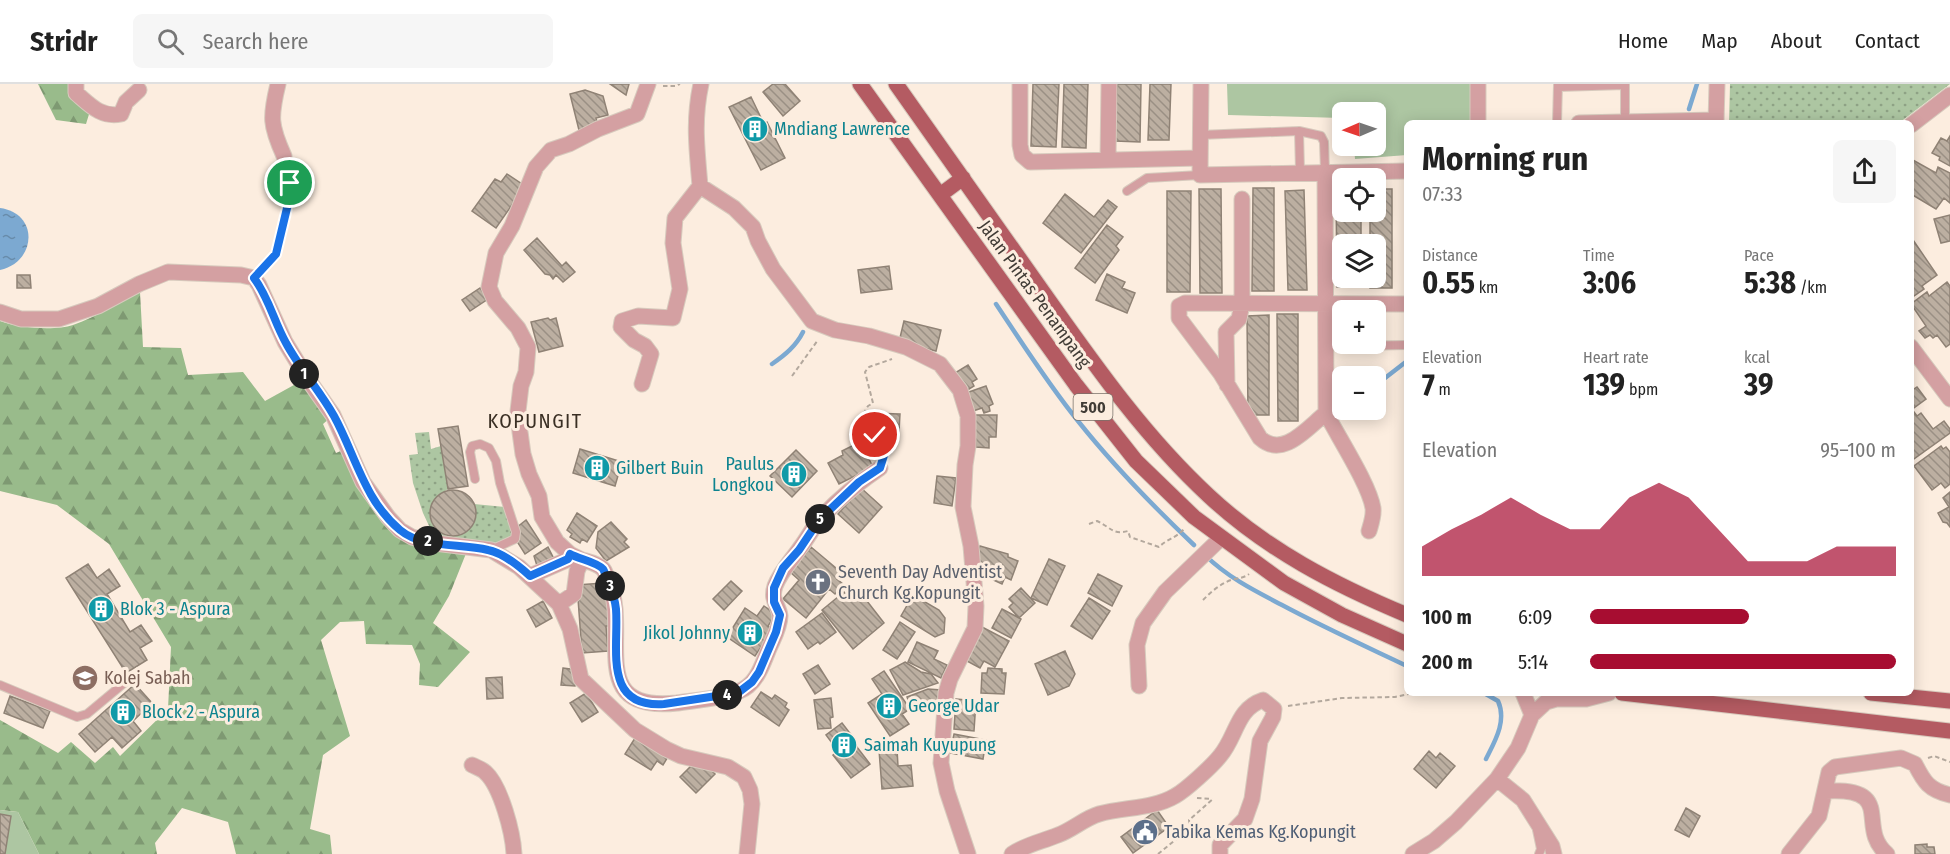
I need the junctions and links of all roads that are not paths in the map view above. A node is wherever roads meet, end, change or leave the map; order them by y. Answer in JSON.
{"nodes":[{"id":1,"x":76,"y":84,"type":"edge"},
{"id":2,"x":278,"y":84,"type":"edge"},
{"id":3,"x":701,"y":84,"type":"edge"},
{"id":4,"x":860,"y":84,"type":"edge"},
{"id":5,"x":896,"y":84,"type":"edge"},
{"id":6,"x":1020,"y":84,"type":"edge"},
{"id":7,"x":1109,"y":84,"type":"edge"},
{"id":8,"x":1201,"y":84,"type":"edge"},
{"id":9,"x":1478,"y":84,"type":"edge"},
{"id":10,"x":1717,"y":84,"type":"edge"},
{"id":11,"x":648,"y":85,"type":"edge"},
{"id":12,"x":1558,"y":85,"type":"edge"},
{"id":13,"x":1624,"y":85,"type":"edge"},
{"id":14,"x":139,"y":90,"type":"dead end"},
{"id":15,"x":1950,"y":95,"type":"edge"},
{"id":16,"x":1478,"y":120,"type":"edge"},
{"id":17,"x":1557,"y":120,"type":"edge"},
{"id":18,"x":1625,"y":120,"type":"edge"},
{"id":19,"x":1716,"y":120,"type":"edge"},
{"id":20,"x":1914,"y":123,"type":"edge"},
{"id":21,"x":1299,"y":131,"type":"junction"},
{"id":22,"x":1200,"y":135,"type":"junction"},
{"id":23,"x":284,"y":156,"type":"road end"},
{"id":24,"x":1200,"y":158,"type":"junction"},
{"id":25,"x":1108,"y":160,"type":"junction"},
{"id":26,"x":1300,"y":171,"type":"junction"},
{"id":27,"x":1326,"y":171,"type":"junction"},
{"id":28,"x":1404,"y":171,"type":"edge"},
{"id":29,"x":1200,"y":175,"type":"junction"},
{"id":30,"x":963,"y":178,"type":"junction"},
{"id":31,"x":700,"y":186,"type":"junction"},
{"id":32,"x":1127,"y":190,"type":"dead end"},
{"id":33,"x":940,"y":195,"type":"junction"},
{"id":34,"x":1242,"y":199,"type":"dead end"},
{"id":35,"x":1242,"y":304,"type":"junction"},
{"id":36,"x":1325,"y":304,"type":"junction"},
{"id":37,"x":1404,"y":304,"type":"edge"},
{"id":38,"x":0,"y":312,"type":"edge"},
{"id":39,"x":1386,"y":345,"type":"edge"},
{"id":40,"x":1404,"y":345,"type":"edge"},
{"id":41,"x":1914,"y":351,"type":"edge"},
{"id":42,"x":642,"y":384,"type":"dead end"},
{"id":43,"x":1227,"y":385,"type":"junction"},
{"id":44,"x":1950,"y":399,"type":"edge"},
{"id":45,"x":1326,"y":413,"type":"junction"},
{"id":46,"x":880,"y":468,"type":"road end"},
{"id":47,"x":475,"y":479,"type":"dead end"},
{"id":48,"x":1369,"y":531,"type":"dead end"},
{"id":49,"x":1221,"y":537,"type":"junction"},
{"id":50,"x":490,"y":550,"type":"junction"},
{"id":51,"x":576,"y":557,"type":"junction"},
{"id":52,"x":530,"y":576,"type":"junction"},
{"id":53,"x":559,"y":604,"type":"junction"},
{"id":54,"x":1404,"y":614,"type":"edge"},
{"id":55,"x":1404,"y":643,"type":"edge"},
{"id":56,"x":129,"y":679,"type":"dead end"},
{"id":57,"x":0,"y":686,"type":"edge"},
{"id":58,"x":1139,"y":686,"type":"dead end"},
{"id":59,"x":1524,"y":696,"type":"edge"},
{"id":60,"x":1598,"y":696,"type":"edge"},
{"id":61,"x":1648,"y":696,"type":"edge"},
{"id":62,"x":1901,"y":696,"type":"edge"},
{"id":63,"x":1950,"y":701,"type":"edge"},
{"id":64,"x":1532,"y":715,"type":"junction"},
{"id":65,"x":1950,"y":731,"type":"edge"},
{"id":66,"x":472,"y":765,"type":"dead end"},
{"id":67,"x":1497,"y":779,"type":"junction"},
{"id":68,"x":1825,"y":791,"type":"junction"},
{"id":69,"x":1950,"y":795,"type":"edge"},
{"id":70,"x":1533,"y":815,"type":"junction"},
{"id":71,"x":514,"y":854,"type":"edge"},
{"id":72,"x":747,"y":854,"type":"edge"},
{"id":73,"x":968,"y":854,"type":"edge"},
{"id":74,"x":1012,"y":854,"type":"edge"},
{"id":75,"x":1220,"y":854,"type":"edge"},
{"id":76,"x":1413,"y":854,"type":"edge"},
{"id":77,"x":1539,"y":854,"type":"edge"},
{"id":78,"x":1554,"y":854,"type":"edge"},
{"id":79,"x":1789,"y":854,"type":"edge"},
{"id":80,"x":1887,"y":854,"type":"edge"}],
"edges":[{"from":1,"to":14,"type":"street"},
{"from":2,"to":23,"type":"street"},
{"from":3,"to":31,"type":"street"},
{"from":4,"to":33,"type":"main road","name":"Jalan Pintas Penampang","number":"500"},
{"from":5,"to":30,"type":"main road","name":"Jalan Pintas Penampang","number":"500"},
{"from":6,"to":25,"type":"street"},
{"from":7,"to":25,"type":"street"},
{"from":8,"to":22,"type":"street"},
{"from":9,"to":16,"type":"street"},
{"from":10,"to":19,"type":"street"},
{"from":11,"to":51,"type":"street"},
{"from":12,"to":13,"type":"lane"},
{"from":12,"to":17,"type":"lane"},
{"from":13,"to":18,"type":"lane"},
{"from":15,"to":20,"type":"street"},
{"from":21,"to":22,"type":"lane"},
{"from":21,"to":26,"type":"lane"},
{"from":21,"to":27,"type":"lane"},
{"from":22,"to":24,"type":"street"},
{"from":24,"to":25,"type":"street"},
{"from":24,"to":29,"type":"street"},
{"from":26,"to":27,"type":"street"},
{"from":26,"to":29,"type":"street"},
{"from":27,"to":28,"type":"street"},
{"from":27,"to":36,"type":"street"},
{"from":29,"to":32,"type":"lane"},
{"from":30,"to":33,"type":"main road"},
{"from":30,"to":54,"type":"main road","name":"Jalan Pintas Penampang","number":"500"},
{"from":31,"to":42,"type":"street"},
{"from":31,"to":73,"type":"street"},
{"from":33,"to":49,"type":"main road","name":"Jalan Pintas Penampang","number":"500"},
{"from":34,"to":35,"type":"street"},
{"from":35,"to":36,"type":"street"},
{"from":35,"to":43,"type":"street"},
{"from":35,"to":43,"type":"street"},
{"from":36,"to":37,"type":"street"},
{"from":36,"to":45,"type":"street"},
{"from":38,"to":50,"type":"street"},
{"from":39,"to":40,"type":"lane"},
{"from":41,"to":44,"type":"street"},
{"from":43,"to":45,"type":"street"},
{"from":45,"to":48,"type":"street"},
{"from":46,"to":51,"type":"street"},
{"from":47,"to":50,"type":"lane"},
{"from":49,"to":55,"type":"main road","name":"Jalan Pintas Penampang","number":"500"},
{"from":49,"to":58,"type":"street"},
{"from":50,"to":52,"type":"street"},
{"from":51,"to":52,"type":"street"},
{"from":51,"to":53,"type":"street"},
{"from":52,"to":53,"type":"street"},
{"from":53,"to":72,"type":"street"},
{"from":56,"to":57,"type":"lane"},
{"from":59,"to":64,"type":"street"},
{"from":60,"to":64,"type":"street"},
{"from":61,"to":65,"type":"main road"},
{"from":62,"to":63,"type":"main road"},
{"from":64,"to":67,"type":"street"},
{"from":66,"to":71,"type":"street"},
{"from":67,"to":70,"type":"street"},
{"from":67,"to":76,"type":"street"},
{"from":68,"to":69,"type":"street"},
{"from":68,"to":79,"type":"street"},
{"from":68,"to":80,"type":"street"},
{"from":70,"to":77,"type":"lane"},
{"from":70,"to":78,"type":"street"},
{"from":74,"to":75,"type":"street"}]}
